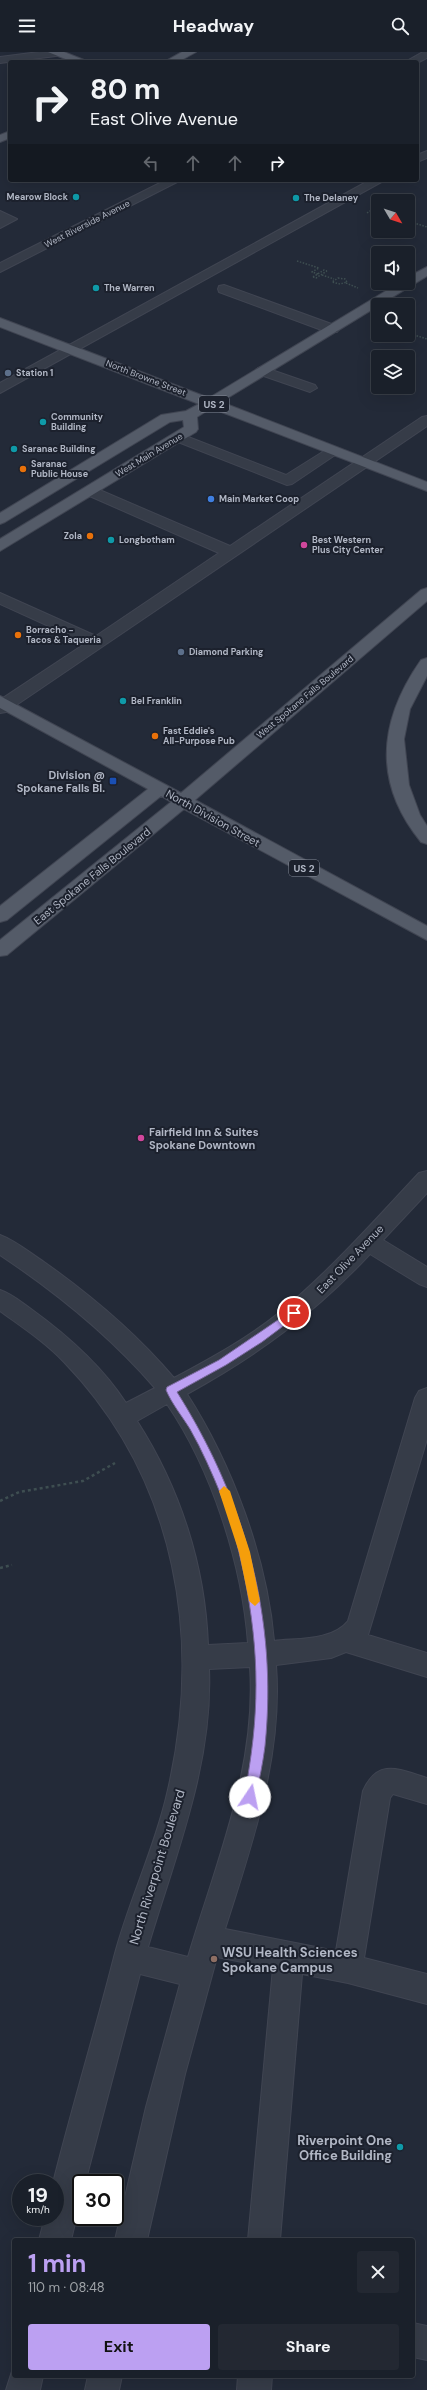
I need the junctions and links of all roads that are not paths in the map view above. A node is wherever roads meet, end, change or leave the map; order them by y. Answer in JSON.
{"nodes":[{"id":1,"x":14,"y":52,"type":"edge"},
{"id":2,"x":54,"y":52,"type":"edge"},
{"id":3,"x":191,"y":52,"type":"edge"},
{"id":4,"x":427,"y":54,"type":"edge"},
{"id":5,"x":0,"y":55,"type":"edge"},
{"id":6,"x":0,"y":60,"type":"edge"},
{"id":7,"x":78,"y":60,"type":"edge"},
{"id":8,"x":173,"y":60,"type":"edge"},
{"id":9,"x":414,"y":60,"type":"edge"},
{"id":10,"x":171,"y":182,"type":"edge"},
{"id":11,"x":375,"y":182,"type":"edge"},
{"id":12,"x":0,"y":215,"type":"edge"},
{"id":13,"x":0,"y":224,"type":"edge"},
{"id":14,"x":4,"y":263,"type":"edge"},
{"id":15,"x":427,"y":271,"type":"edge"},
{"id":16,"x":415,"y":279,"type":"edge"},
{"id":17,"x":224,"y":289,"type":"dead end"},
{"id":18,"x":396,"y":290,"type":"edge"},
{"id":19,"x":0,"y":322,"type":"edge"},
{"id":20,"x":332,"y":329,"type":"junction"},
{"id":21,"x":71,"y":350,"type":"junction"},
{"id":22,"x":263,"y":371,"type":"junction"},
{"id":23,"x":310,"y":388,"type":"dead end"},
{"id":24,"x":0,"y":389,"type":"edge"},
{"id":25,"x":210,"y":403,"type":"junction"},
{"id":26,"x":190,"y":415,"type":"junction"},
{"id":27,"x":427,"y":420,"type":"edge"},
{"id":28,"x":178,"y":438,"type":"junction"},
{"id":29,"x":334,"y":451,"type":"junction"},
{"id":30,"x":364,"y":463,"type":"junction"},
{"id":31,"x":427,"y":487,"type":"edge"},
{"id":32,"x":90,"y":491,"type":"junction"},
{"id":33,"x":0,"y":519,"type":"edge"},
{"id":34,"x":0,"y":546,"type":"edge"},
{"id":35,"x":230,"y":552,"type":"junction"},
{"id":36,"x":427,"y":593,"type":"edge"},
{"id":37,"x":0,"y":598,"type":"edge"},
{"id":38,"x":96,"y":642,"type":"junction"},
{"id":39,"x":427,"y":663,"type":"edge"},
{"id":40,"x":2,"y":704,"type":"edge"},
{"id":41,"x":160,"y":788,"type":"junction"},
{"id":42,"x":183,"y":800,"type":"junction"},
{"id":43,"x":427,"y":838,"type":"edge"},
{"id":44,"x":0,"y":916,"type":"edge"},
{"id":45,"x":427,"y":934,"type":"edge"},
{"id":46,"x":0,"y":950,"type":"edge"},
{"id":47,"x":427,"y":1179,"type":"edge"},
{"id":48,"x":367,"y":1241,"type":"junction"},
{"id":49,"x":0,"y":1244,"type":"edge"},
{"id":50,"x":427,"y":1278,"type":"edge"},
{"id":51,"x":0,"y":1299,"type":"edge"},
{"id":52,"x":170,"y":1390,"type":"junction"},
{"id":53,"x":427,"y":1398,"type":"edge"},
{"id":54,"x":122,"y":1417,"type":"junction"},
{"id":55,"x":345,"y":1640,"type":"junction"},
{"id":56,"x":262,"y":1655,"type":"junction"},
{"id":57,"x":198,"y":1657,"type":"junction"},
{"id":58,"x":427,"y":1665,"type":"edge"},
{"id":59,"x":427,"y":1791,"type":"edge"},
{"id":60,"x":208,"y":1940,"type":"junction"},
{"id":61,"x":130,"y":1957,"type":"junction"},
{"id":62,"x":289,"y":1957,"type":"junction"},
{"id":63,"x":348,"y":1968,"type":"junction"},
{"id":64,"x":197,"y":1974,"type":"junction"},
{"id":65,"x":427,"y":1989,"type":"edge"},
{"id":66,"x":56,"y":2238,"type":"edge"},
{"id":67,"x":131,"y":2238,"type":"edge"},
{"id":68,"x":264,"y":2238,"type":"edge"},
{"id":69,"x":415,"y":2340,"type":"edge"},
{"id":70,"x":427,"y":2342,"type":"edge"},
{"id":71,"x":26,"y":2378,"type":"edge"},
{"id":72,"x":104,"y":2378,"type":"edge"},
{"id":73,"x":255,"y":2378,"type":"edge"},
{"id":74,"x":23,"y":2390,"type":"edge"},
{"id":75,"x":102,"y":2390,"type":"edge"},
{"id":76,"x":254,"y":2390,"type":"edge"}],
"edges":[{"from":1,"to":5,"type":"street"},
{"from":2,"to":6,"type":"street"},
{"from":2,"to":7,"type":"main road"},
{"from":3,"to":8,"type":"main road"},
{"from":4,"to":9,"type":"street"},
{"from":10,"to":14,"type":"street","name":"West Riverside Avenue"},
{"from":11,"to":21,"type":"street"},
{"from":12,"to":13,"type":"street"},
{"from":15,"to":16,"type":"main road"},
{"from":17,"to":20,"type":"street"},
{"from":18,"to":20,"type":"main road"},
{"from":19,"to":21,"type":"main road","name":"North Browne Street","number":"US 2"},
{"from":20,"to":22,"type":"main road"},
{"from":21,"to":24,"type":"street"},
{"from":21,"to":25,"type":"main road","name":"North Browne Street","number":"US 2"},
{"from":22,"to":23,"type":"street"},
{"from":22,"to":25,"type":"main road"},
{"from":25,"to":26,"type":"main road"},
{"from":25,"to":29,"type":"main road","name":"North Browne Street","number":"US 2"},
{"from":26,"to":28,"type":"main road","name":"West Main Avenue"},
{"from":26,"to":33,"type":"main road"},
{"from":27,"to":30,"type":"street"},
{"from":28,"to":29,"type":"street"},
{"from":28,"to":32,"type":"main road","name":"West Main Avenue"},
{"from":29,"to":30,"type":"main road","name":"North Browne Street","number":"US 2"},
{"from":30,"to":31,"type":"main road","name":"North Browne Street","number":"US 2"},
{"from":30,"to":35,"type":"street"},
{"from":32,"to":34,"type":"main road","name":"West Main Avenue"},
{"from":32,"to":35,"type":"street"},
{"from":35,"to":38,"type":"street"},
{"from":36,"to":42,"type":"main road","name":"West Spokane Falls Boulevard"},
{"from":37,"to":38,"type":"street"},
{"from":38,"to":40,"type":"street"},
{"from":39,"to":43,"type":"main road"},
{"from":40,"to":41,"type":"main road","name":"North Division Street","number":"US 2"},
{"from":41,"to":42,"type":"main road","name":"North Division Street","number":"US 2"},
{"from":41,"to":44,"type":"main road"},
{"from":42,"to":45,"type":"main road","name":"North Division Street","number":"US 2"},
{"from":42,"to":46,"type":"main road","name":"East Spokane Falls Boulevard"},
{"from":47,"to":48,"type":"street","name":"East Olive Avenue"},
{"from":48,"to":50,"type":"street"},
{"from":48,"to":52,"type":"street","name":"East Olive Avenue"},
{"from":49,"to":52,"type":"street"},
{"from":51,"to":54,"type":"street","name":"North Riverpoint Boulevard"},
{"from":52,"to":54,"type":"street","name":"East Olive Avenue"},
{"from":52,"to":56,"type":"street"},
{"from":53,"to":55,"type":"street"},
{"from":54,"to":57,"type":"street","name":"North Riverpoint Boulevard"},
{"from":55,"to":56,"type":"street"},
{"from":55,"to":58,"type":"street"},
{"from":56,"to":57,"type":"street"},
{"from":56,"to":60,"type":"street"},
{"from":57,"to":61,"type":"street","name":"North Riverpoint Boulevard"},
{"from":59,"to":63,"type":"street"},
{"from":60,"to":62,"type":"street"},
{"from":60,"to":64,"type":"street"},
{"from":61,"to":64,"type":"street","name":"North Riverpoint Boulevard"},
{"from":61,"to":66,"type":"street","name":"North Riverpoint Boulevard"},
{"from":62,"to":63,"type":"street"},
{"from":62,"to":68,"type":"street"},
{"from":63,"to":65,"type":"street"},
{"from":64,"to":67,"type":"street"},
{"from":69,"to":70,"type":"street"},
{"from":71,"to":74,"type":"street"},
{"from":72,"to":75,"type":"street"},
{"from":73,"to":76,"type":"street"}]}
